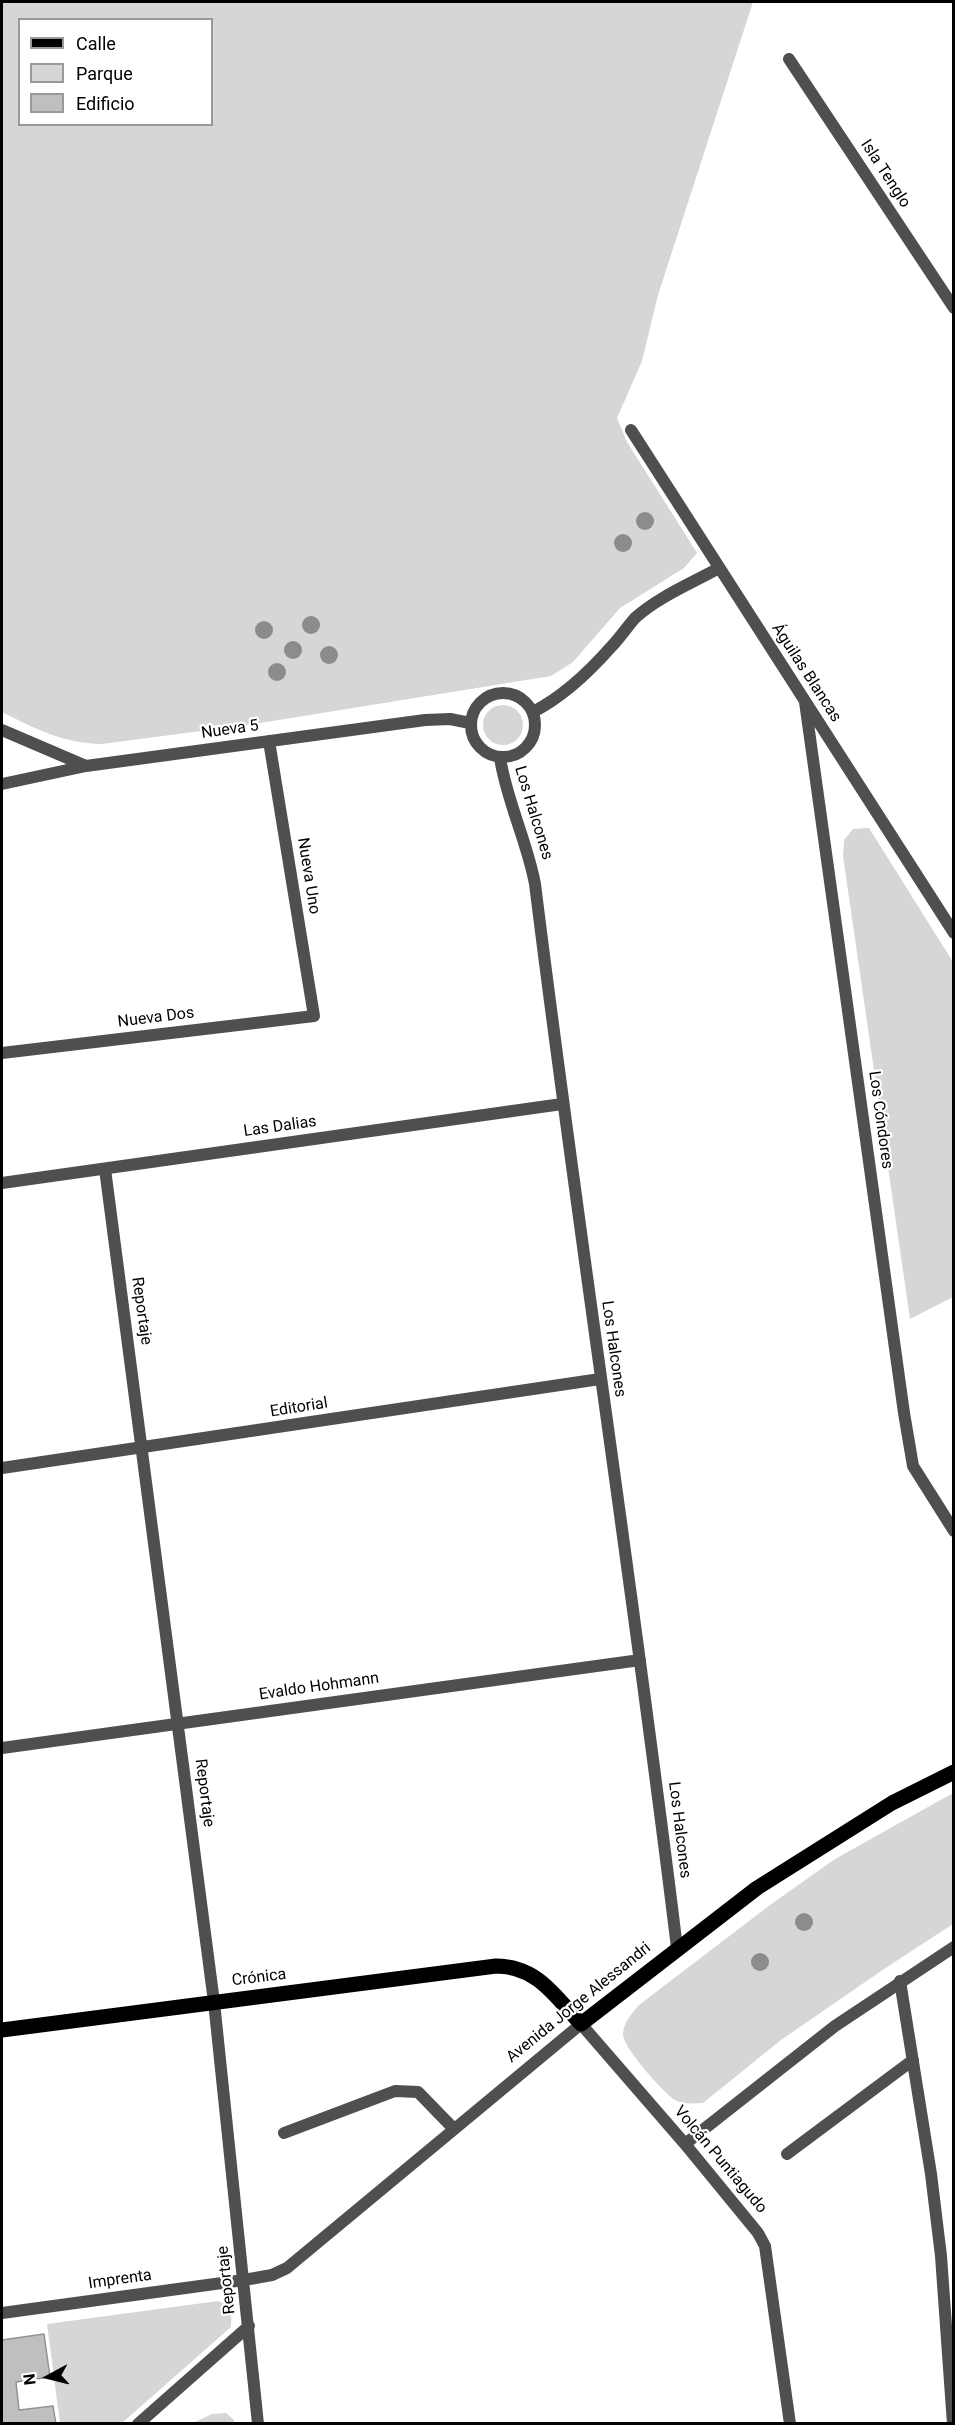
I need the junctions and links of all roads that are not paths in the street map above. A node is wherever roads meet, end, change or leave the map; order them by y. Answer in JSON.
{"nodes":[{"id":1,"x":789,"y":58,"type":"dead end"},
{"id":2,"x":949,"y":289,"type":"edge"},
{"id":3,"x":954,"y":308,"type":"edge"},
{"id":4,"x":631,"y":430,"type":"dead end"},
{"id":5,"x":719,"y":568,"type":"junction"},
{"id":6,"x":805,"y":702,"type":"junction"},
{"id":7,"x":533,"y":712,"type":"junction"},
{"id":8,"x":470,"y":723,"type":"junction"},
{"id":9,"x":2,"y":730,"type":"edge"},
{"id":10,"x":269,"y":741,"type":"junction"},
{"id":11,"x":500,"y":758,"type":"junction"},
{"id":12,"x":86,"y":766,"type":"junction"},
{"id":13,"x":2,"y":784,"type":"edge"},
{"id":14,"x":954,"y":933,"type":"edge"},
{"id":15,"x":314,"y":1016,"type":"joint"},
{"id":16,"x":2,"y":1053,"type":"edge"},
{"id":17,"x":562,"y":1104,"type":"junction"},
{"id":18,"x":105,"y":1169,"type":"junction"},
{"id":19,"x":2,"y":1184,"type":"edge"},
{"id":20,"x":600,"y":1379,"type":"junction"},
{"id":21,"x":142,"y":1448,"type":"junction"},
{"id":22,"x":2,"y":1468,"type":"edge"},
{"id":23,"x":954,"y":1531,"type":"edge"},
{"id":24,"x":640,"y":1660,"type":"junction"},
{"id":25,"x":178,"y":1723,"type":"junction"},
{"id":26,"x":2,"y":1748,"type":"edge"},
{"id":27,"x":954,"y":1772,"type":"edge"},
{"id":28,"x":954,"y":1947,"type":"edge"},
{"id":29,"x":677,"y":1948,"type":"junction"},
{"id":30,"x":522,"y":1969,"type":"joint"},
{"id":31,"x":900,"y":1981,"type":"junction"},
{"id":32,"x":214,"y":2002,"type":"junction"},
{"id":33,"x":581,"y":2024,"type":"junction"},
{"id":34,"x":2,"y":2030,"type":"edge"},
{"id":35,"x":913,"y":2060,"type":"junction"},
{"id":36,"x":454,"y":2129,"type":"junction"},
{"id":37,"x":284,"y":2133,"type":"dead end"},
{"id":38,"x":685,"y":2144,"type":"junction"},
{"id":39,"x":787,"y":2154,"type":"dead end"},
{"id":40,"x":244,"y":2280,"type":"junction"},
{"id":41,"x":2,"y":2313,"type":"edge"},
{"id":42,"x":249,"y":2326,"type":"junction"},
{"id":43,"x":138,"y":2424,"type":"edge"},
{"id":44,"x":258,"y":2424,"type":"edge"},
{"id":45,"x":790,"y":2424,"type":"edge"},
{"id":46,"x":953,"y":2424,"type":"edge"}],
"edges":[{"from":1,"to":2,"type":"street","name":"Isla Tenglo"},
{"from":2,"to":3,"type":"street","name":"Isla Tenglo"},
{"from":4,"to":5,"type":"street","name":"Águilas Blancas"},
{"from":5,"to":6,"type":"street","name":"Águilas Blancas"},
{"from":5,"to":7,"type":"street"},
{"from":6,"to":14,"type":"street","name":"Águilas Blancas"},
{"from":6,"to":23,"type":"street","name":"Los Cóndores"},
{"from":7,"to":8,"type":"street"},
{"from":7,"to":11,"type":"street"},
{"from":8,"to":10,"type":"street","name":"Nueva 5"},
{"from":8,"to":11,"type":"street"},
{"from":9,"to":12,"type":"street"},
{"from":10,"to":12,"type":"street","name":"Nueva 5"},
{"from":10,"to":15,"type":"street","name":"Nueva Uno"},
{"from":11,"to":17,"type":"street","name":"Los Halcones"},
{"from":12,"to":13,"type":"street","name":"Nueva 5"},
{"from":15,"to":16,"type":"street","name":"Nueva Dos"},
{"from":17,"to":18,"type":"street","name":"Las Dalias"},
{"from":17,"to":20,"type":"street","name":"Los Halcones"},
{"from":18,"to":19,"type":"street","name":"Las Dalias"},
{"from":18,"to":21,"type":"street","name":"Reportaje"},
{"from":20,"to":21,"type":"street","name":"Editorial"},
{"from":20,"to":24,"type":"street","name":"Los Halcones"},
{"from":21,"to":22,"type":"street","name":"Editorial"},
{"from":21,"to":25,"type":"street","name":"Reportaje"},
{"from":24,"to":25,"type":"street","name":"Evaldo Hohmann"},
{"from":24,"to":29,"type":"street","name":"Los Halcones"},
{"from":25,"to":26,"type":"street","name":"Evaldo Hohmann"},
{"from":25,"to":32,"type":"street","name":"Reportaje"},
{"from":27,"to":29,"type":"main road","name":"Avenida Jorge Alessandri"},
{"from":28,"to":31,"type":"street"},
{"from":29,"to":33,"type":"main road","name":"Avenida Jorge Alessandri"},
{"from":30,"to":32,"type":"main road","name":"Crónica"},
{"from":30,"to":33,"type":"main road","name":"Volcán Puntiagudo"},
{"from":31,"to":35,"type":"street"},
{"from":31,"to":38,"type":"street"},
{"from":32,"to":34,"type":"main road","name":"Crónica"},
{"from":32,"to":40,"type":"street","name":"Reportaje"},
{"from":33,"to":36,"type":"street","name":"Avenida Jorge Alessandri"},
{"from":33,"to":38,"type":"street","name":"Volcán Puntiagudo"},
{"from":35,"to":39,"type":"street"},
{"from":35,"to":46,"type":"street"},
{"from":36,"to":37,"type":"street"},
{"from":36,"to":40,"type":"street","name":"Avenida Jorge Alessandri"},
{"from":38,"to":45,"type":"street","name":"Volcán Puntiagudo"},
{"from":40,"to":41,"type":"street","name":"Imprenta"},
{"from":40,"to":42,"type":"street","name":"Reportaje"},
{"from":42,"to":43,"type":"street"},
{"from":42,"to":44,"type":"street","name":"Reportaje"}]}
